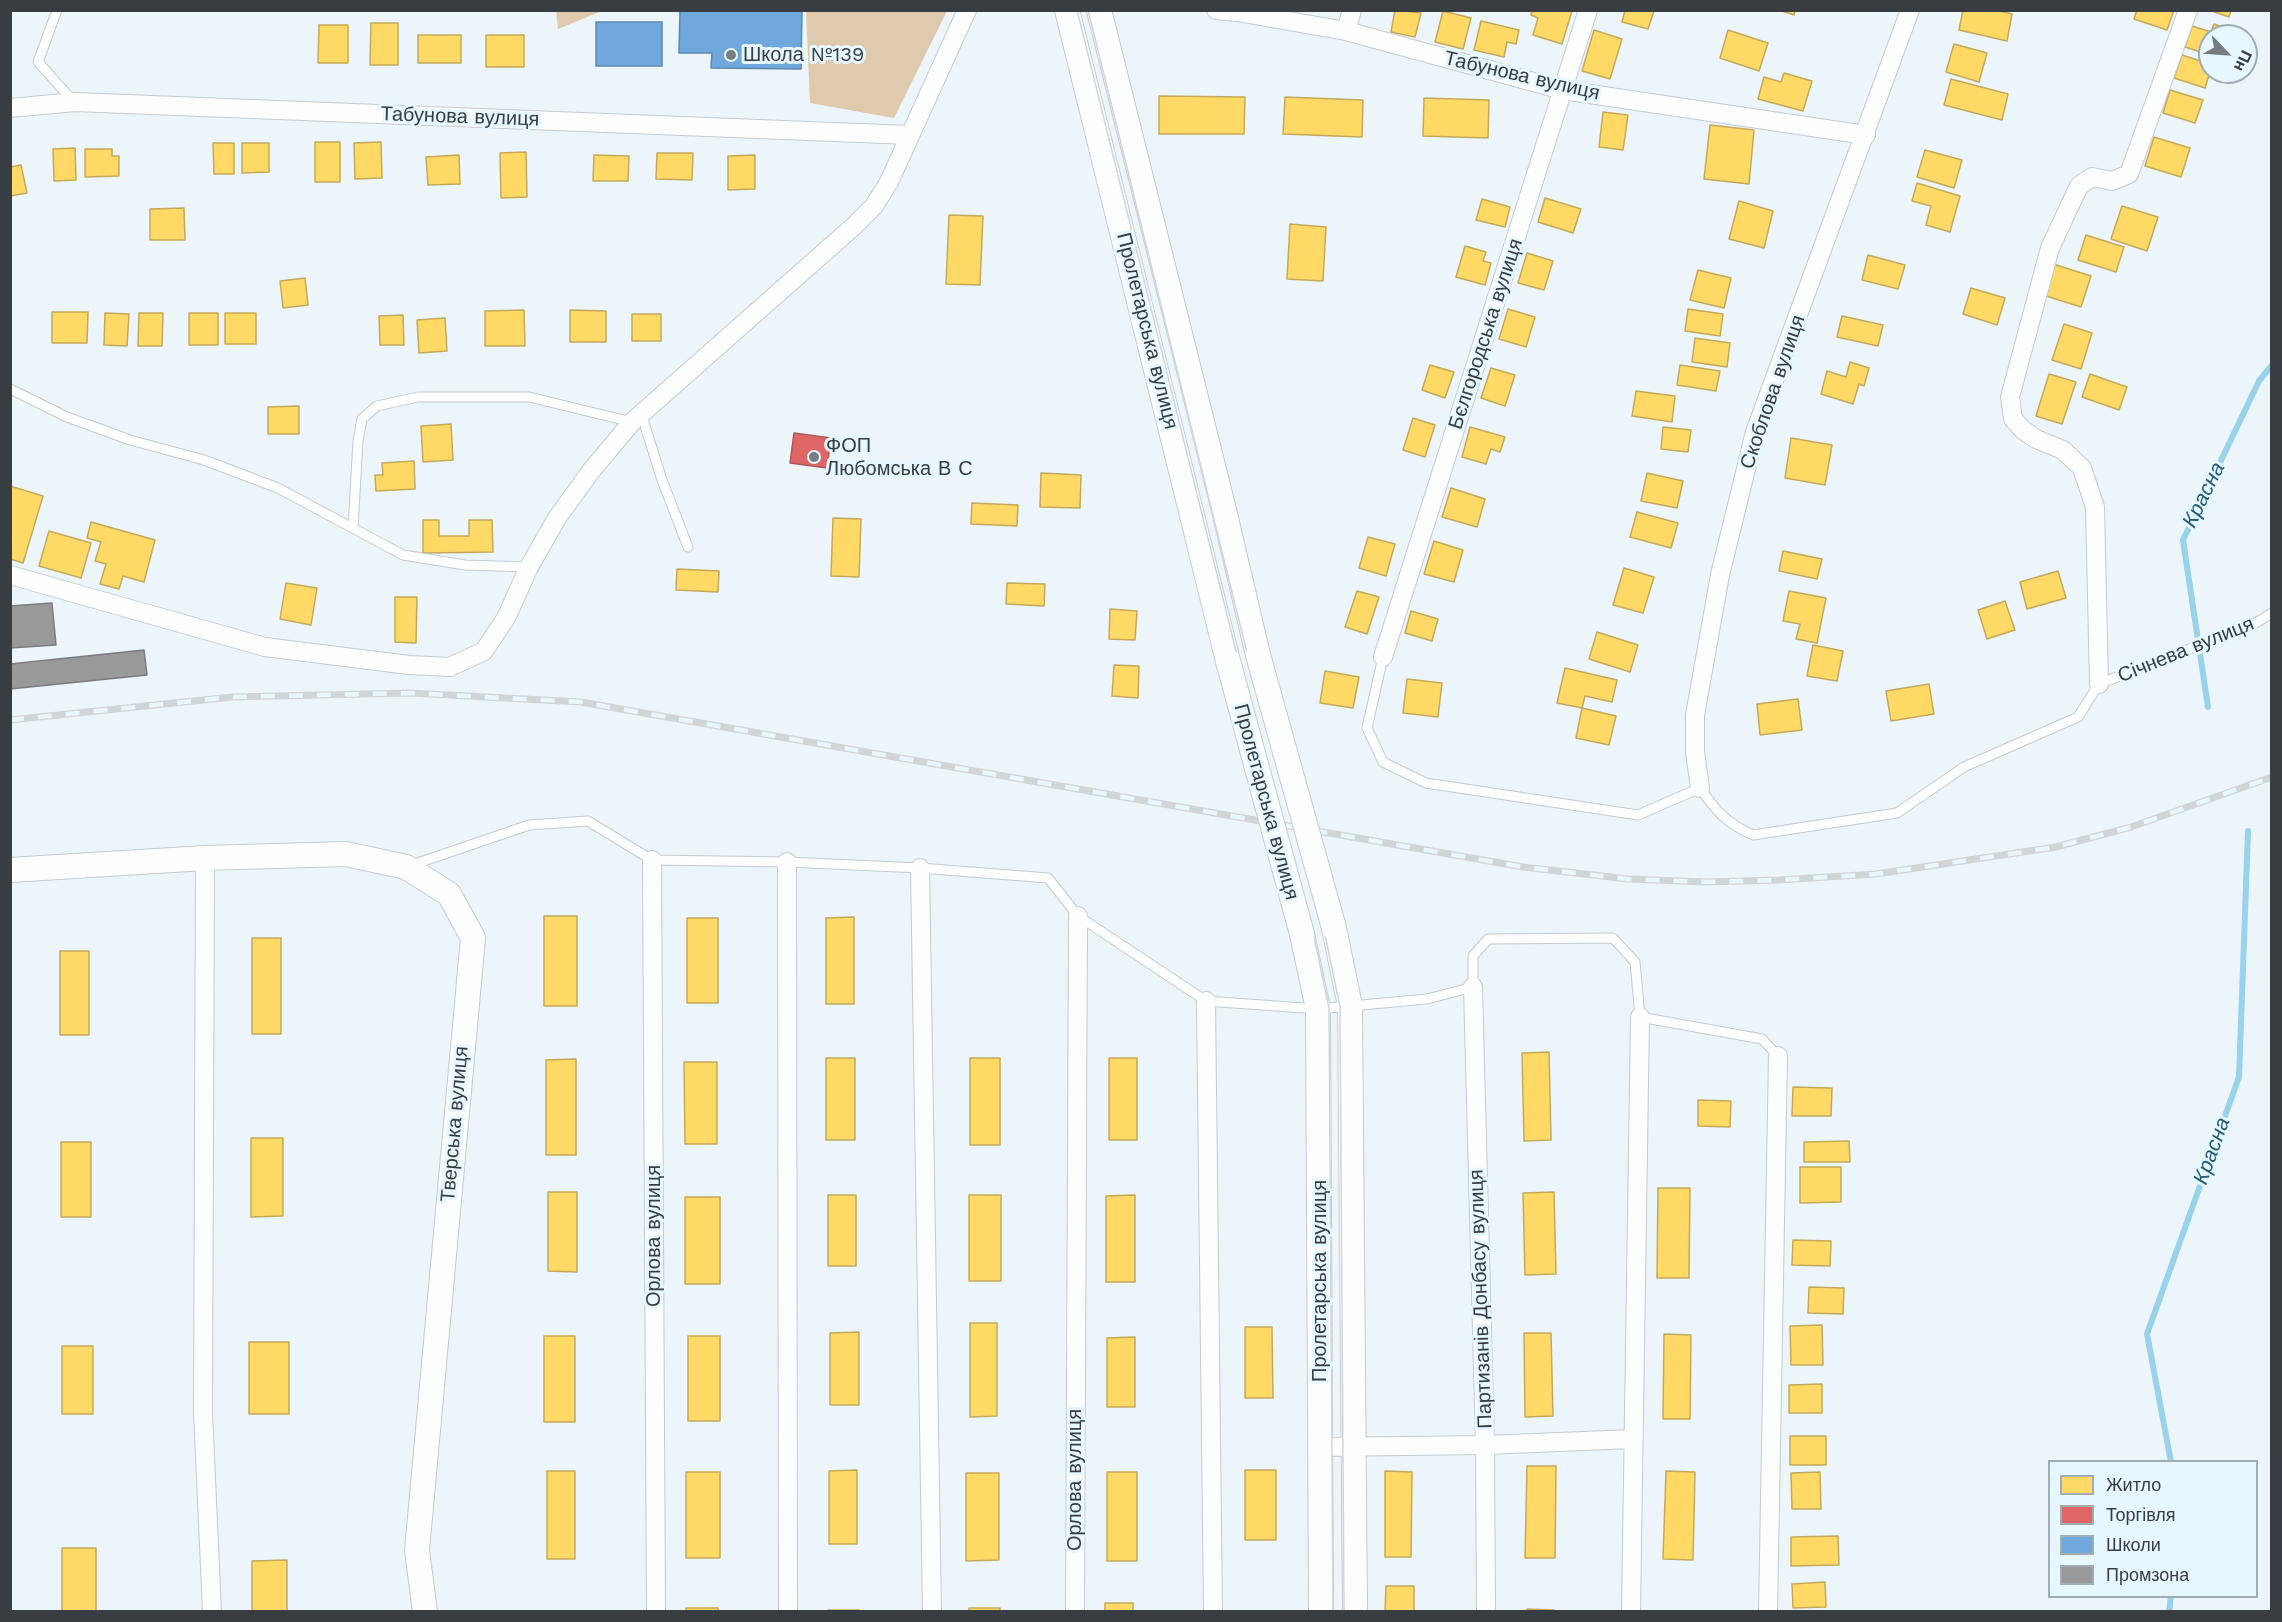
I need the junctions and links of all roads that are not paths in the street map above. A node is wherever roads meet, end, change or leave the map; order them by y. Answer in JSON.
{"nodes":[{"id":1,"x":57,"y":10,"type":"edge"},
{"id":2,"x":967,"y":10,"type":"edge"},
{"id":3,"x":1066,"y":10,"type":"edge"},
{"id":4,"x":1099,"y":10,"type":"edge"},
{"id":5,"x":1216,"y":10,"type":"edge"},
{"id":6,"x":1352,"y":10,"type":"edge"},
{"id":7,"x":1588,"y":10,"type":"edge"},
{"id":8,"x":1910,"y":10,"type":"edge"},
{"id":9,"x":2188,"y":10,"type":"edge"},
{"id":10,"x":1346,"y":31,"type":"junction"},
{"id":11,"x":1563,"y":90,"type":"junction"},
{"id":12,"x":75,"y":102,"type":"junction"},
{"id":13,"x":10,"y":108,"type":"edge"},
{"id":14,"x":910,"y":135,"type":"junction"},
{"id":15,"x":1866,"y":135,"type":"junction"},
{"id":16,"x":10,"y":389,"type":"edge"},
{"id":17,"x":636,"y":418,"type":"junction"},
{"id":18,"x":353,"y":528,"type":"junction"},
{"id":19,"x":688,"y":547,"type":"dead end"},
{"id":20,"x":530,"y":567,"type":"junction"},
{"id":21,"x":10,"y":575,"type":"edge"},
{"id":22,"x":2271,"y":613,"type":"edge"},
{"id":23,"x":1383,"y":657,"type":"joint"},
{"id":24,"x":2099,"y":684,"type":"junction"},
{"id":25,"x":1700,"y":788,"type":"junction"},
{"id":26,"x":205,"y":858,"type":"junction"},
{"id":27,"x":652,"y":860,"type":"junction"},
{"id":28,"x":787,"y":862,"type":"junction"},
{"id":29,"x":406,"y":867,"type":"junction"},
{"id":30,"x":920,"y":868,"type":"junction"},
{"id":31,"x":10,"y":870,"type":"edge"},
{"id":32,"x":1078,"y":916,"type":"junction"},
{"id":33,"x":1473,"y":987,"type":"junction"},
{"id":34,"x":1206,"y":1001,"type":"junction"},
{"id":35,"x":1350,"y":1006,"type":"junction"},
{"id":36,"x":1318,"y":1009,"type":"junction"},
{"id":37,"x":1640,"y":1017,"type":"junction"},
{"id":38,"x":1778,"y":1056,"type":"joint"},
{"id":39,"x":1633,"y":1439,"type":"junction"},
{"id":40,"x":1485,"y":1445,"type":"junction"},
{"id":41,"x":1354,"y":1446,"type":"junction"},
{"id":42,"x":1321,"y":1447,"type":"junction"},
{"id":43,"x":212,"y":1611,"type":"edge"},
{"id":44,"x":425,"y":1611,"type":"edge"},
{"id":45,"x":656,"y":1611,"type":"edge"},
{"id":46,"x":788,"y":1611,"type":"edge"},
{"id":47,"x":932,"y":1611,"type":"edge"},
{"id":48,"x":1075,"y":1611,"type":"edge"},
{"id":49,"x":1213,"y":1611,"type":"edge"},
{"id":50,"x":1322,"y":1611,"type":"edge"},
{"id":51,"x":1355,"y":1611,"type":"edge"},
{"id":52,"x":1486,"y":1611,"type":"edge"},
{"id":53,"x":1631,"y":1611,"type":"edge"},
{"id":54,"x":1768,"y":1611,"type":"edge"}],
"edges":[{"from":1,"to":12,"type":"lane"},
{"from":2,"to":14,"type":"street"},
{"from":3,"to":36,"type":"main road","name":"Пролетарська вулиця","bridge":true},
{"from":4,"to":35,"type":"main road","name":"Пролетарська вулиця","bridge":true},
{"from":5,"to":10,"type":"street","name":"Табунова вулиця"},
{"from":6,"to":10,"type":"street"},
{"from":7,"to":11,"type":"street","name":"Бєлгородська вулиця"},
{"from":8,"to":15,"type":"street","name":"Скоблова вулиця"},
{"from":9,"to":24,"type":"street"},
{"from":10,"to":11,"type":"street","name":"Табунова вулиця"},
{"from":11,"to":15,"type":"street","name":"Табунова вулиця"},
{"from":11,"to":23,"type":"street","name":"Бєлгородська вулиця"},
{"from":12,"to":13,"type":"street","name":"Табунова вулиця"},
{"from":12,"to":14,"type":"street","name":"Табунова вулиця"},
{"from":14,"to":17,"type":"street"},
{"from":15,"to":25,"type":"street","name":"Скоблова вулиця"},
{"from":16,"to":18,"type":"lane"},
{"from":17,"to":18,"type":"lane"},
{"from":17,"to":19,"type":"lane"},
{"from":17,"to":20,"type":"street"},
{"from":18,"to":20,"type":"lane"},
{"from":20,"to":21,"type":"street"},
{"from":22,"to":24,"type":"lane","name":"Січнева вулиця"},
{"from":23,"to":25,"type":"lane"},
{"from":24,"to":25,"type":"lane"},
{"from":26,"to":29,"type":"main road","name":"Тверська вулиця"},
{"from":26,"to":31,"type":"main road","name":"Тверська вулиця"},
{"from":26,"to":43,"type":"street"},
{"from":27,"to":28,"type":"lane"},
{"from":27,"to":29,"type":"lane"},
{"from":27,"to":45,"type":"street","name":"Орлова вулиця"},
{"from":28,"to":30,"type":"lane"},
{"from":28,"to":46,"type":"street"},
{"from":29,"to":44,"type":"main road","name":"Тверська вулиця"},
{"from":30,"to":32,"type":"lane"},
{"from":30,"to":47,"type":"street"},
{"from":32,"to":34,"type":"lane"},
{"from":32,"to":48,"type":"street","name":"Орлова вулиця"},
{"from":33,"to":35,"type":"lane"},
{"from":33,"to":37,"type":"lane"},
{"from":33,"to":40,"type":"street","name":"Партизанів Донбасу вулиця"},
{"from":34,"to":36,"type":"lane"},
{"from":34,"to":49,"type":"street"},
{"from":35,"to":36,"type":"lane"},
{"from":35,"to":41,"type":"main road","name":"Пролетарська вулиця"},
{"from":36,"to":42,"type":"main road","name":"Пролетарська вулиця"},
{"from":37,"to":38,"type":"lane"},
{"from":37,"to":39,"type":"street"},
{"from":38,"to":54,"type":"street"},
{"from":39,"to":40,"type":"street"},
{"from":39,"to":53,"type":"street"},
{"from":40,"to":41,"type":"street"},
{"from":40,"to":52,"type":"street","name":"Партизанів Донбасу вулиця"},
{"from":41,"to":42,"type":"street"},
{"from":41,"to":51,"type":"main road","name":"Пролетарська вулиця"},
{"from":42,"to":50,"type":"main road","name":"Пролетарська вулиця"}]}
